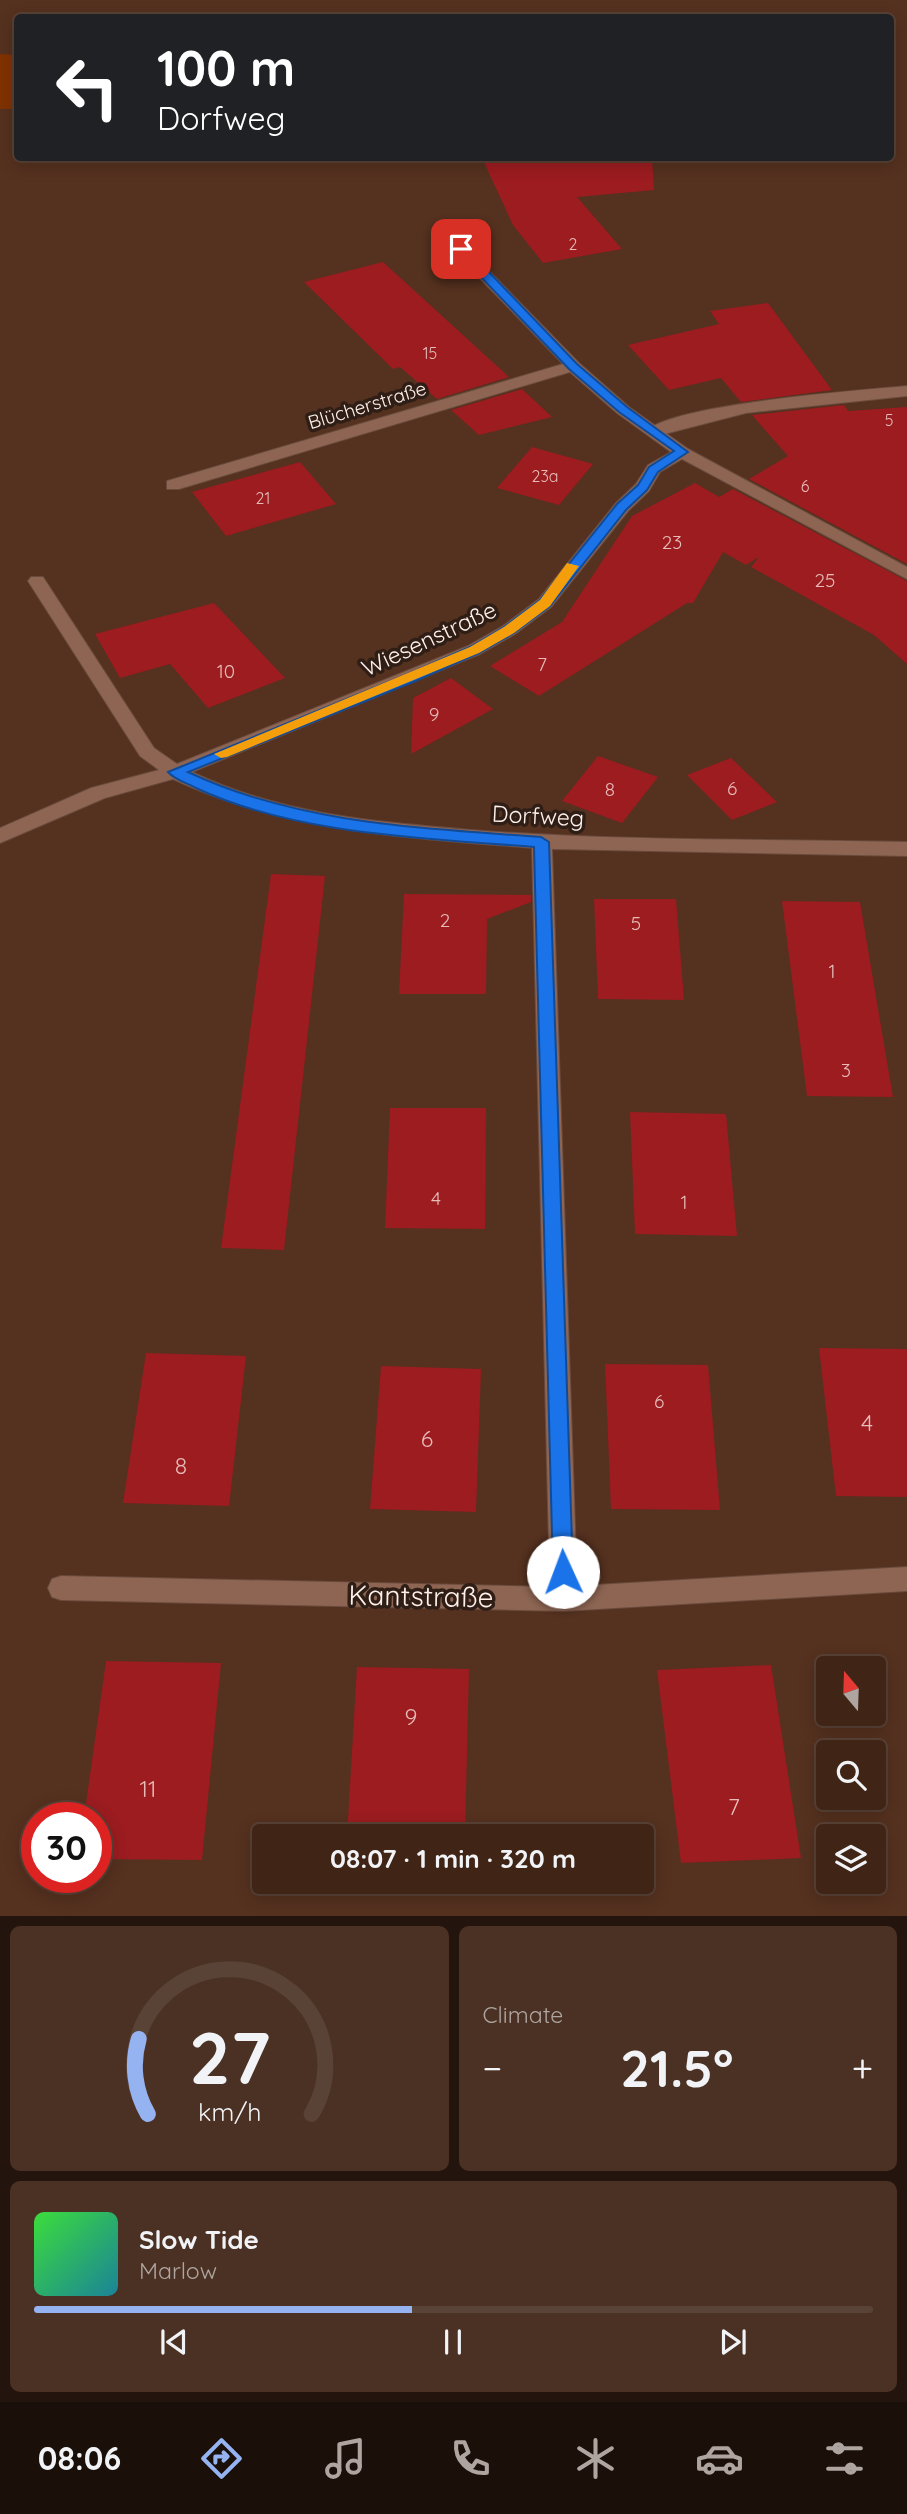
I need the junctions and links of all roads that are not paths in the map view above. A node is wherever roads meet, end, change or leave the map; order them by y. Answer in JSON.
{"nodes":[{"id":1,"x":441,"y":230,"type":"dead end"},
{"id":2,"x":573,"y":366,"type":"junction"},
{"id":3,"x":907,"y":391,"type":"edge"},
{"id":4,"x":653,"y":432,"type":"junction"},
{"id":5,"x":682,"y":452,"type":"junction"},
{"id":6,"x":173,"y":485,"type":"dead end"},
{"id":7,"x":907,"y":574,"type":"edge"},
{"id":8,"x":37,"y":581,"type":"dead end"},
{"id":9,"x":175,"y":772,"type":"junction"},
{"id":10,"x":0,"y":836,"type":"edge"},
{"id":11,"x":541,"y":842,"type":"junction"},
{"id":12,"x":907,"y":849,"type":"edge"},
{"id":13,"x":907,"y":1579,"type":"edge"},
{"id":14,"x":61,"y":1588,"type":"dead end"},
{"id":15,"x":564,"y":1599,"type":"junction"}],
"edges":[{"from":1,"to":2,"type":"street"},
{"from":2,"to":4,"type":"street"},
{"from":2,"to":6,"type":"street","name":"Blücherstraße"},
{"from":3,"to":4,"type":"street"},
{"from":4,"to":5,"type":"street"},
{"from":5,"to":7,"type":"street"},
{"from":5,"to":9,"type":"street","name":"Wiesenstraße"},
{"from":8,"to":9,"type":"street"},
{"from":9,"to":10,"type":"street","name":"Wiesenstraße"},
{"from":9,"to":11,"type":"street","name":"Dorfweg"},
{"from":11,"to":12,"type":"street","name":"Dorfweg"},
{"from":11,"to":15,"type":"street"},
{"from":13,"to":15,"type":"street","name":"Kantstraße"},
{"from":14,"to":15,"type":"street","name":"Kantstraße"}]}
